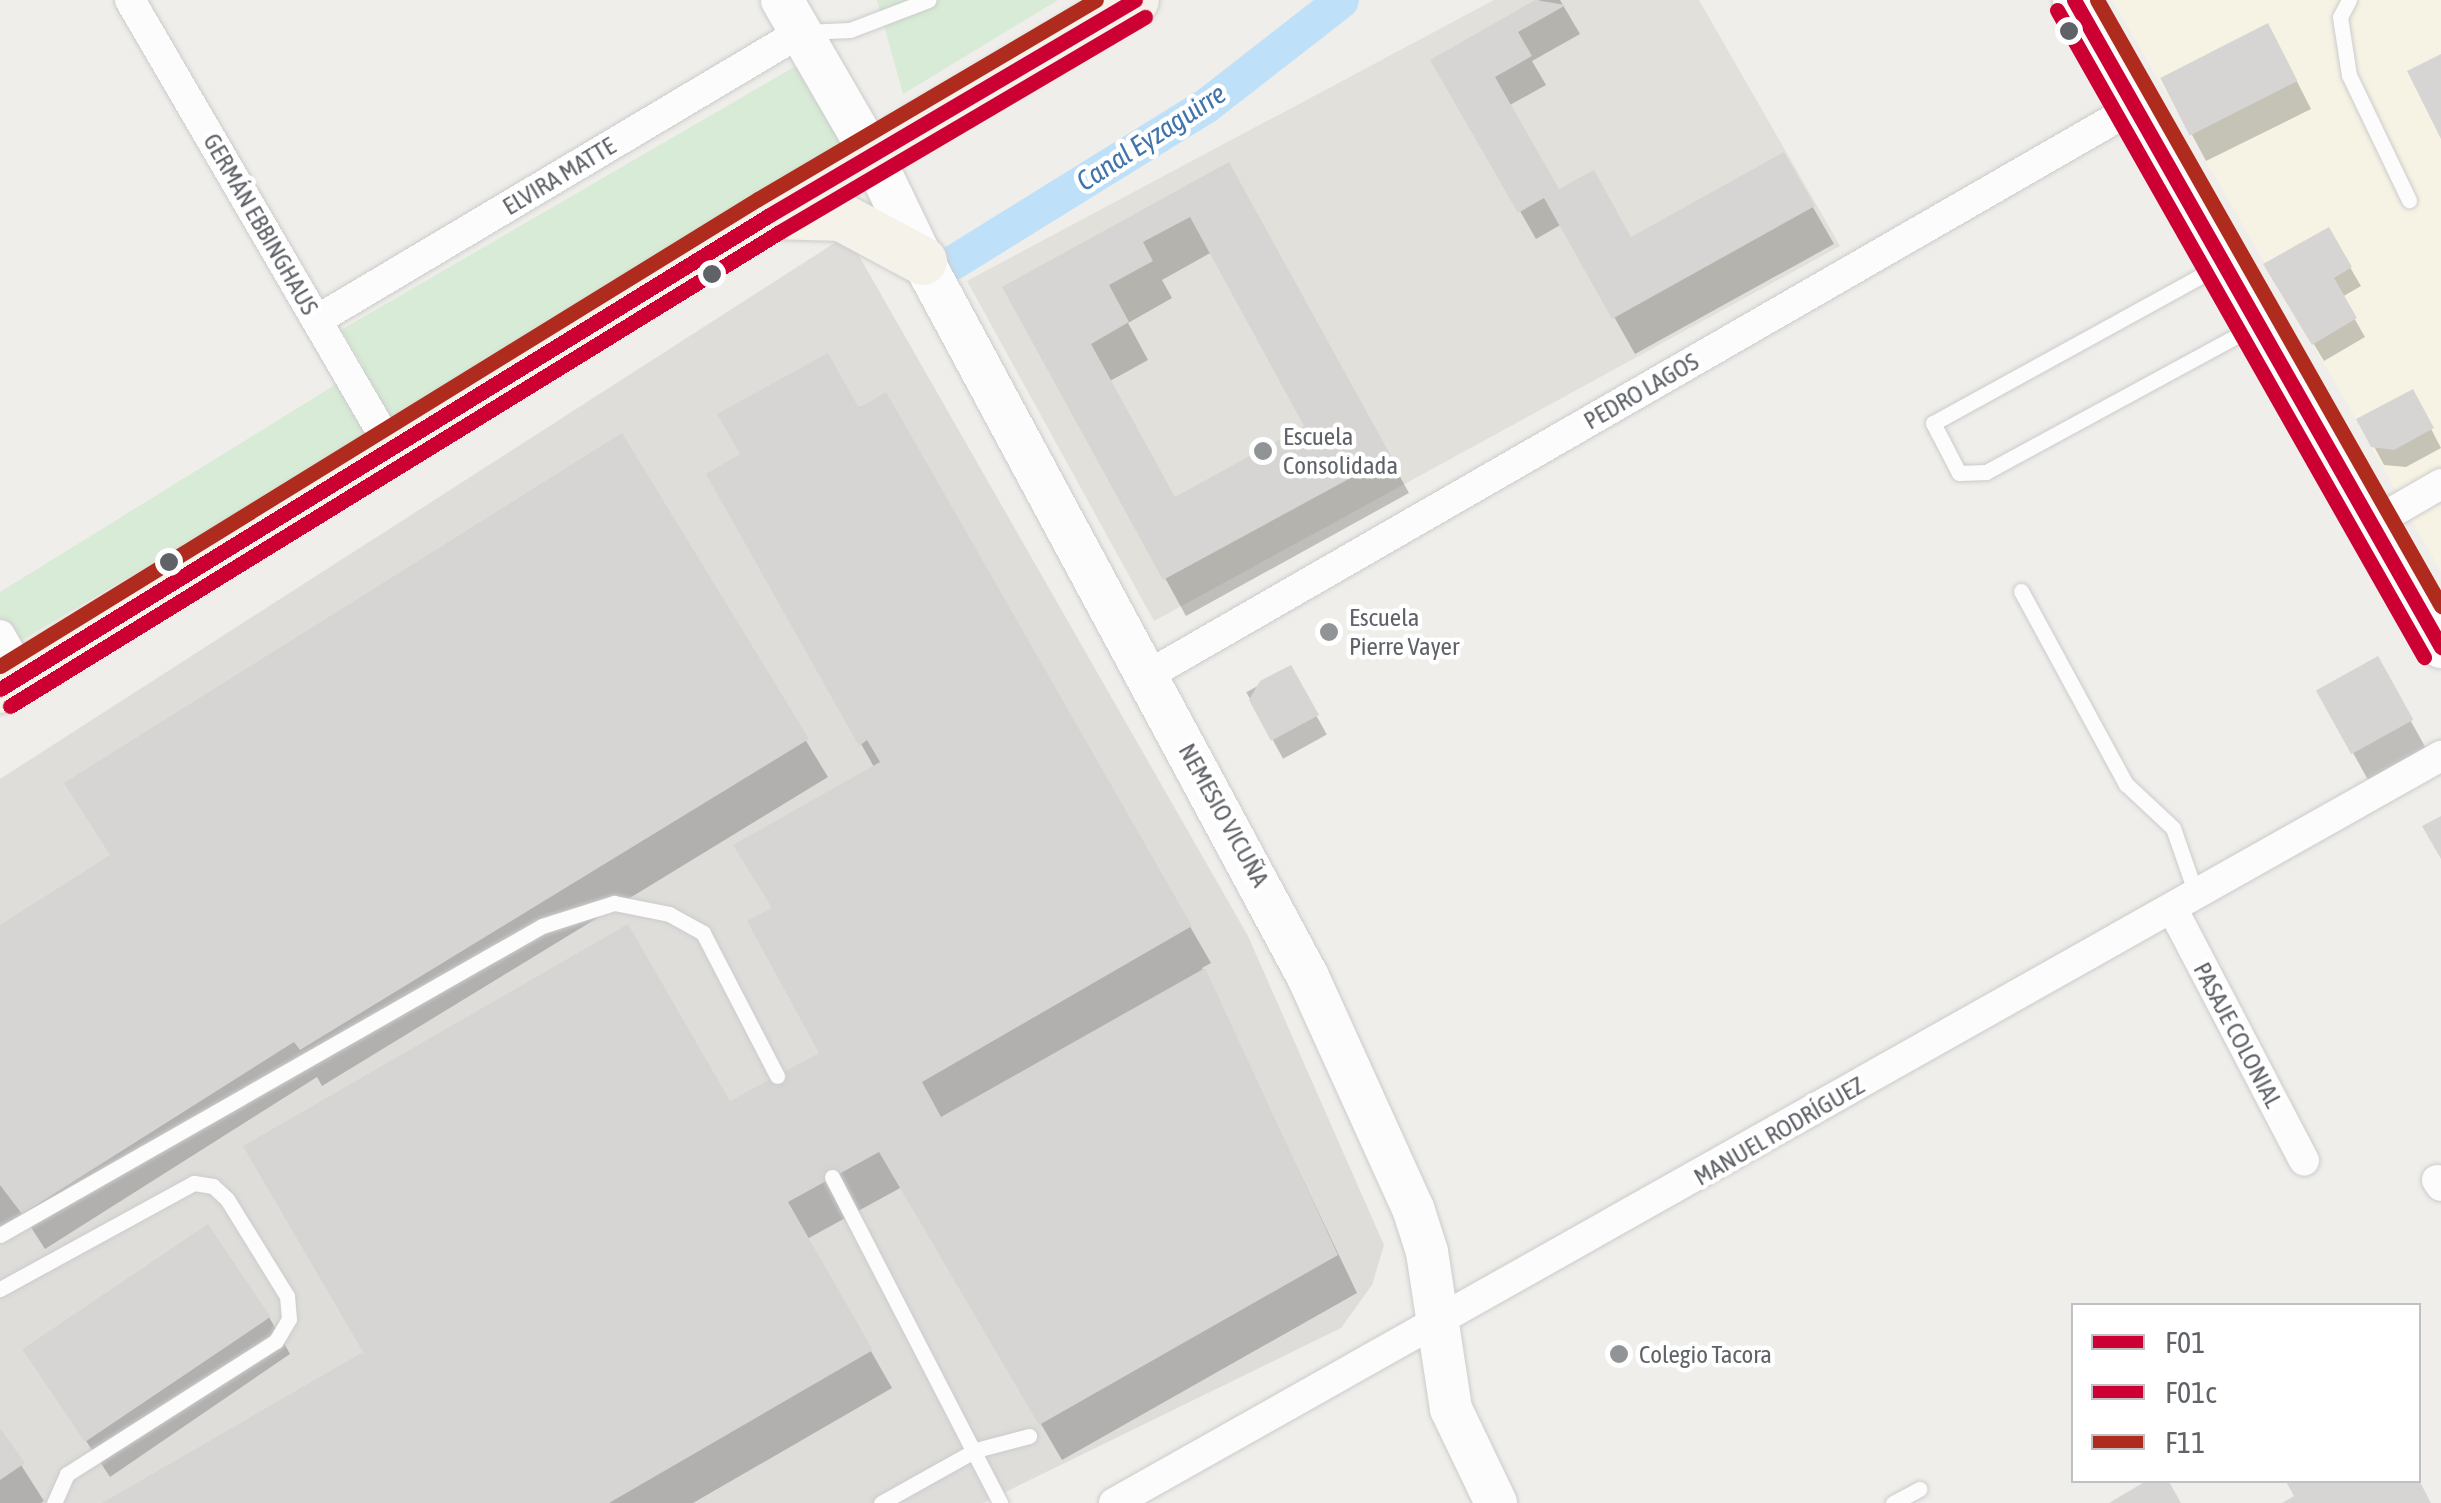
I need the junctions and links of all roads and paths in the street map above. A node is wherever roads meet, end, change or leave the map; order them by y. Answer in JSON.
{"nodes":[{"id":1,"x":130,"y":0,"type":"edge"},
{"id":2,"x":928,"y":0,"type":"edge"},
{"id":3,"x":1135,"y":0,"type":"edge"},
{"id":4,"x":2074,"y":0,"type":"edge"},
{"id":5,"x":2349,"y":0,"type":"edge"},
{"id":6,"x":792,"y":16,"type":"edge"},
{"id":7,"x":2134,"y":107,"type":"junction"},
{"id":8,"x":873,"y":157,"type":"junction"},
{"id":9,"x":2408,"y":200,"type":"dead end"},
{"id":10,"x":768,"y":216,"type":"junction"},
{"id":11,"x":922,"y":261,"type":"junction"},
{"id":12,"x":2223,"y":264,"type":"junction"},
{"id":13,"x":316,"y":320,"type":"junction"},
{"id":14,"x":2257,"y":325,"type":"junction"},
{"id":15,"x":391,"y":448,"type":"junction"},
{"id":16,"x":2441,"y":484,"type":"edge"},
{"id":17,"x":2370,"y":525,"type":"junction"},
{"id":18,"x":2021,"y":591,"type":"dead end"},
{"id":19,"x":0,"y":634,"type":"edge"},
{"id":20,"x":2441,"y":647,"type":"edge"},
{"id":21,"x":1148,"y":675,"type":"junction"},
{"id":22,"x":12,"y":682,"type":"edge"},
{"id":23,"x":2441,"y":756,"type":"edge"},
{"id":24,"x":2184,"y":901,"type":"junction"},
{"id":25,"x":776,"y":1076,"type":"dead end"},
{"id":26,"x":2304,"y":1161,"type":"dead end"},
{"id":27,"x":832,"y":1178,"type":"dead end"},
{"id":28,"x":0,"y":1236,"type":"edge"},
{"id":29,"x":0,"y":1289,"type":"edge"},
{"id":30,"x":1435,"y":1325,"type":"junction"},
{"id":31,"x":1029,"y":1436,"type":"dead end"},
{"id":32,"x":976,"y":1450,"type":"junction"},
{"id":33,"x":1919,"y":1488,"type":"dead end"},
{"id":34,"x":54,"y":1503,"type":"edge"},
{"id":35,"x":881,"y":1503,"type":"edge"},
{"id":36,"x":1000,"y":1503,"type":"edge"},
{"id":37,"x":1114,"y":1503,"type":"edge"},
{"id":38,"x":1496,"y":1503,"type":"edge"},
{"id":39,"x":1894,"y":1503,"type":"edge"}],
"edges":[{"from":1,"to":13,"type":"street","name":"GERMÁN EBBINGHAUS"},
{"from":2,"to":6,"type":"lane"},
{"from":3,"to":8,"type":"main road"},
{"from":4,"to":7,"type":"street"},
{"from":5,"to":9,"type":"lane"},
{"from":6,"to":8,"type":"street","name":"NEMESIO VICUÑA"},
{"from":6,"to":13,"type":"street","name":"ELVIRA MATTE"},
{"from":7,"to":12,"type":"street"},
{"from":7,"to":21,"type":"street","name":"PEDRO LAGOS"},
{"from":8,"to":10,"type":"main road"},
{"from":8,"to":11,"type":"street","name":"NEMESIO VICUÑA"},
{"from":10,"to":11,"type":"main road"},
{"from":10,"to":15,"type":"main road"},
{"from":11,"to":21,"type":"street","name":"NEMESIO VICUÑA"},
{"from":12,"to":14,"type":"street"},
{"from":12,"to":14,"type":"lane"},
{"from":13,"to":15,"type":"street","name":"GERMÁN EBBINGHAUS"},
{"from":14,"to":17,"type":"street"},
{"from":15,"to":22,"type":"main road"},
{"from":16,"to":17,"type":"street"},
{"from":17,"to":20,"type":"street"},
{"from":18,"to":24,"type":"lane"},
{"from":19,"to":22,"type":"street"},
{"from":21,"to":30,"type":"street","name":"NEMESIO VICUÑA"},
{"from":23,"to":24,"type":"street","name":"MANUEL RODRÍGUEZ"},
{"from":24,"to":26,"type":"street","name":"PASAJE COLONIAL"},
{"from":24,"to":30,"type":"street","name":"MANUEL RODRÍGUEZ"},
{"from":25,"to":28,"type":"lane"},
{"from":27,"to":32,"type":"lane"},
{"from":29,"to":34,"type":"lane"},
{"from":30,"to":37,"type":"street","name":"MANUEL RODRÍGUEZ"},
{"from":30,"to":38,"type":"street","name":"NEMESIO VICUÑA"},
{"from":31,"to":32,"type":"lane"},
{"from":32,"to":35,"type":"lane"},
{"from":32,"to":36,"type":"lane"},
{"from":33,"to":39,"type":"lane"}]}
